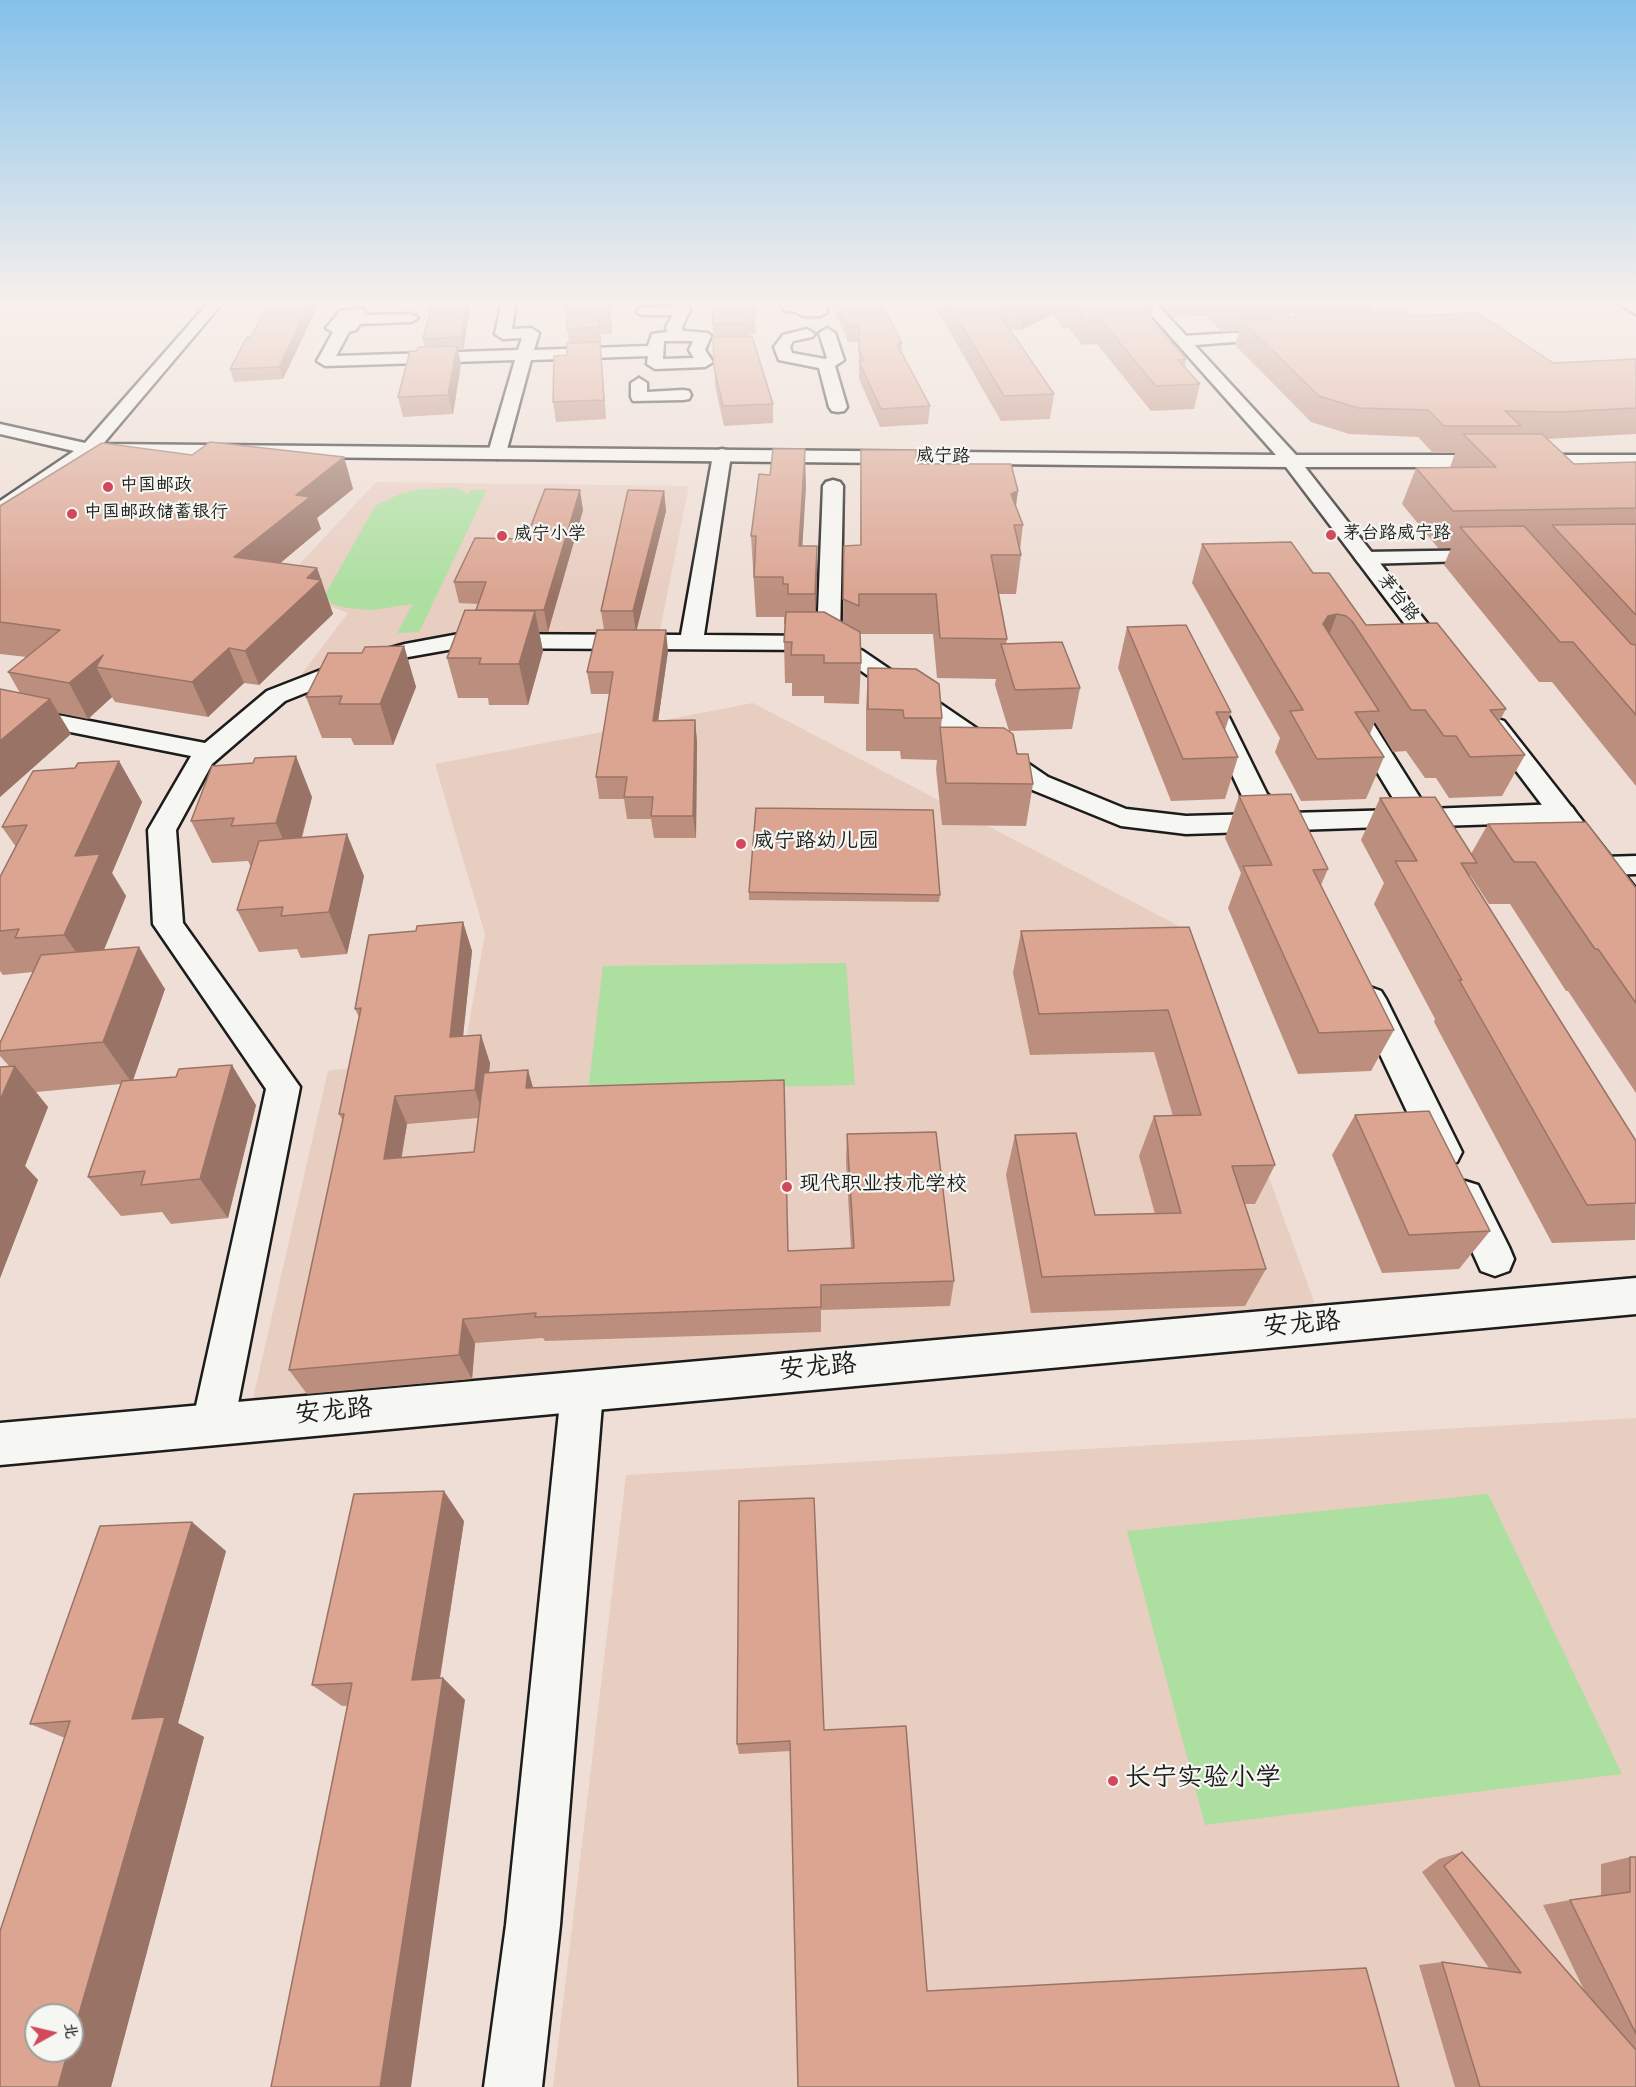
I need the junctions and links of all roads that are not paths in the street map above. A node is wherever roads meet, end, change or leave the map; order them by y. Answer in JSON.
{"nodes":[{"id":1,"x":133,"y":398,"type":"edge"},
{"id":2,"x":513,"y":398,"type":"edge"},
{"id":3,"x":639,"y":398,"type":"edge"},
{"id":4,"x":682,"y":398,"type":"edge"},
{"id":5,"x":837,"y":398,"type":"edge"},
{"id":6,"x":1234,"y":398,"type":"edge"},
{"id":7,"x":838,"y":407,"type":"dead end"},
{"id":8,"x":675,"y":414,"type":"dead end"},
{"id":9,"x":638,"y":416,"type":"dead end"},
{"id":10,"x":0,"y":429,"type":"edge"},
{"id":11,"x":89,"y":449,"type":"junction"},
{"id":12,"x":497,"y":453,"type":"junction"},
{"id":13,"x":722,"y":455,"type":"junction"},
{"id":14,"x":1291,"y":461,"type":"junction"},
{"id":15,"x":1636,"y":461,"type":"edge"},
{"id":16,"x":833,"y":486,"type":"dead end"},
{"id":17,"x":0,"y":510,"type":"edge"},
{"id":18,"x":1512,"y":555,"type":"edge"},
{"id":19,"x":1365,"y":558,"type":"junction"},
{"id":20,"x":691,"y":642,"type":"junction"},
{"id":21,"x":828,"y":643,"type":"junction"},
{"id":22,"x":1455,"y":674,"type":"edge"},
{"id":23,"x":1207,"y":695,"type":"edge"},
{"id":24,"x":1347,"y":702,"type":"edge"},
{"id":25,"x":1482,"y":710,"type":"edge"},
{"id":26,"x":2,"y":713,"type":"edge"},
{"id":27,"x":210,"y":752,"type":"junction"},
{"id":28,"x":1562,"y":813,"type":"junction"},
{"id":29,"x":1419,"y":818,"type":"junction"},
{"id":30,"x":1285,"y":822,"type":"junction"},
{"id":31,"x":1300,"y":854,"type":"edge"},
{"id":32,"x":1444,"y":858,"type":"edge"},
{"id":33,"x":1636,"y":865,"type":"edge"},
{"id":34,"x":1603,"y":866,"type":"junction"},
{"id":35,"x":1636,"y":909,"type":"edge"},
{"id":36,"x":1357,"y":971,"type":"edge"},
{"id":37,"x":1495,"y":1259,"type":"dead end"},
{"id":38,"x":1636,"y":1296,"type":"edge"},
{"id":39,"x":582,"y":1392,"type":"junction"},
{"id":40,"x":213,"y":1424,"type":"junction"},
{"id":41,"x":0,"y":1444,"type":"edge"},
{"id":42,"x":513,"y":2087,"type":"edge"}],
"edges":[{"from":1,"to":11,"type":"street"},
{"from":2,"to":12,"type":"street"},
{"from":3,"to":9,"type":"street"},
{"from":4,"to":8,"type":"street"},
{"from":5,"to":7,"type":"street"},
{"from":6,"to":14,"type":"street","name":"茅台路"},
{"from":10,"to":11,"type":"street","name":"威宁路"},
{"from":11,"to":12,"type":"street","name":"威宁路"},
{"from":11,"to":17,"type":"street"},
{"from":12,"to":13,"type":"street","name":"威宁路"},
{"from":13,"to":14,"type":"street","name":"威宁路"},
{"from":13,"to":20,"type":"street"},
{"from":14,"to":15,"type":"street","name":"威宁路"},
{"from":14,"to":19,"type":"street","name":"茅台路"},
{"from":16,"to":21,"type":"street"},
{"from":18,"to":19,"type":"street"},
{"from":19,"to":22,"type":"street","name":"茅台路"},
{"from":20,"to":21,"type":"street"},
{"from":20,"to":27,"type":"street"},
{"from":21,"to":30,"type":"street"},
{"from":23,"to":30,"type":"street"},
{"from":24,"to":29,"type":"street"},
{"from":25,"to":28,"type":"street"},
{"from":26,"to":27,"type":"street"},
{"from":27,"to":40,"type":"street"},
{"from":28,"to":29,"type":"street"},
{"from":28,"to":34,"type":"street"},
{"from":29,"to":30,"type":"street"},
{"from":29,"to":32,"type":"street"},
{"from":30,"to":31,"type":"street"},
{"from":33,"to":34,"type":"street"},
{"from":34,"to":35,"type":"street"},
{"from":36,"to":37,"type":"street"},
{"from":38,"to":39,"type":"street","name":"安龙路"},
{"from":39,"to":40,"type":"street","name":"安龙路"},
{"from":39,"to":42,"type":"street"},
{"from":40,"to":41,"type":"street","name":"安龙路"}]}
